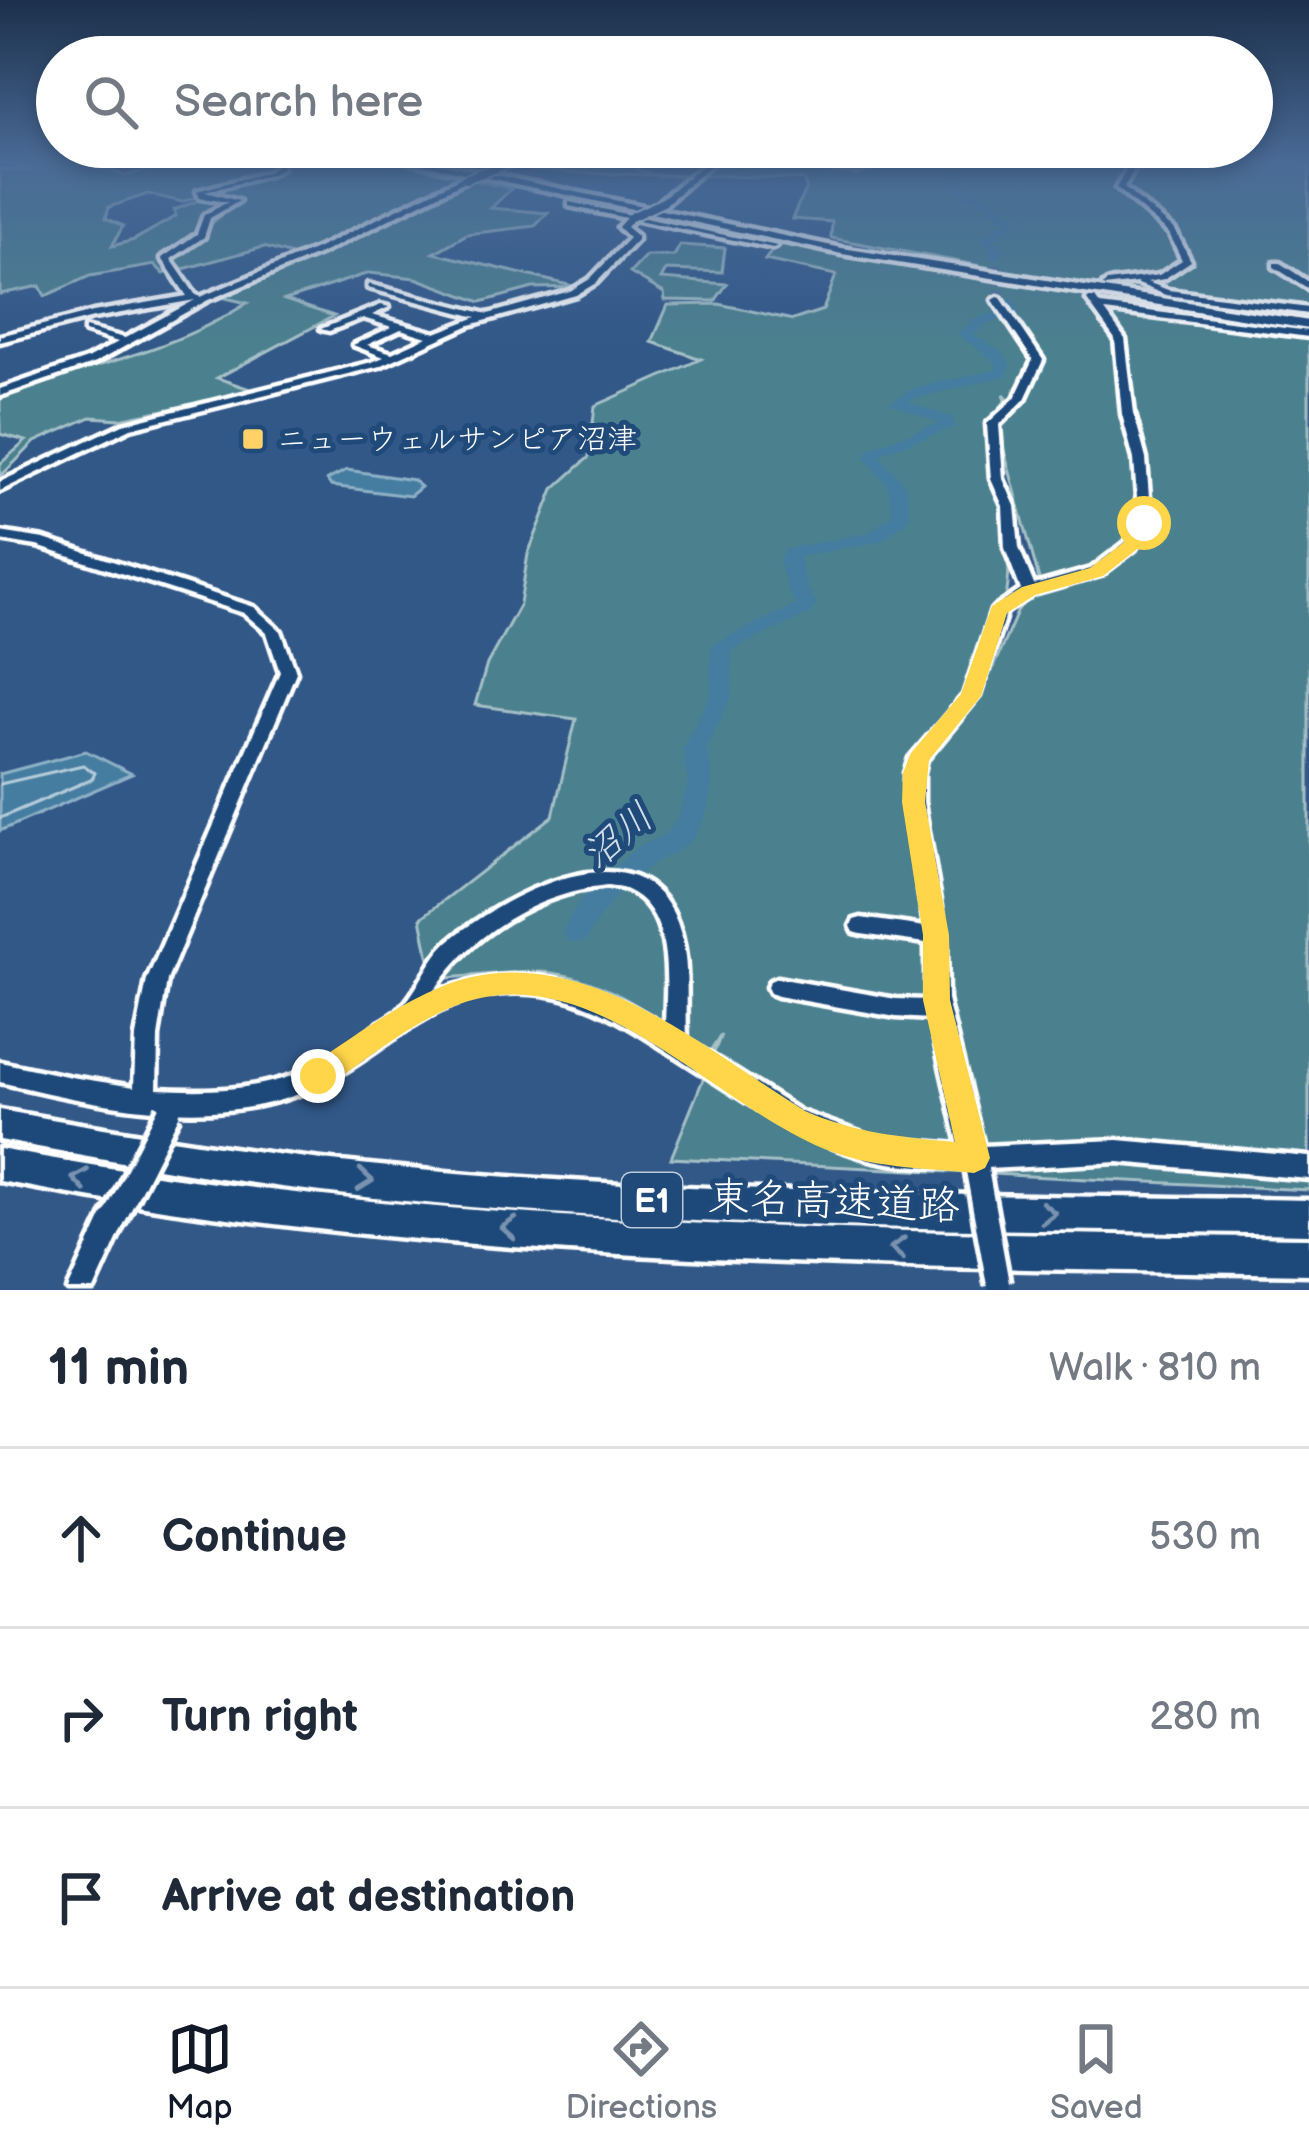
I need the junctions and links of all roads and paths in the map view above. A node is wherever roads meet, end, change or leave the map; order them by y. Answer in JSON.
{"nodes":[{"id":1,"x":205,"y":221,"type":"edge"},
{"id":2,"x":378,"y":221,"type":"edge"},
{"id":3,"x":627,"y":221,"type":"edge"},
{"id":4,"x":646,"y":221,"type":"edge"},
{"id":5,"x":702,"y":221,"type":"edge"},
{"id":6,"x":734,"y":221,"type":"edge"},
{"id":7,"x":1159,"y":221,"type":"edge"},
{"id":8,"x":772,"y":246,"type":"dead end"},
{"id":9,"x":1277,"y":265,"type":"dead end"},
{"id":10,"x":1137,"y":280,"type":"junction"},
{"id":11,"x":1107,"y":285,"type":"dead end"},
{"id":12,"x":371,"y":286,"type":"dead end"},
{"id":13,"x":1309,"y":286,"type":"edge"},
{"id":14,"x":192,"y":297,"type":"junction"},
{"id":15,"x":205,"y":298,"type":"junction"},
{"id":16,"x":998,"y":300,"type":"tunnel mouth"},
{"id":17,"x":384,"y":307,"type":"dead end"},
{"id":18,"x":109,"y":313,"type":"junction"},
{"id":19,"x":363,"y":315,"type":"junction"},
{"id":20,"x":123,"y":317,"type":"dead end"},
{"id":21,"x":489,"y":317,"type":"junction"},
{"id":22,"x":1309,"y":322,"type":"edge"},
{"id":23,"x":401,"y":326,"type":"junction"},
{"id":24,"x":88,"y":330,"type":"dead end"},
{"id":25,"x":434,"y":336,"type":"junction"},
{"id":26,"x":0,"y":339,"type":"edge"},
{"id":27,"x":369,"y":340,"type":"junction"},
{"id":28,"x":128,"y":342,"type":"junction"},
{"id":29,"x":392,"y":356,"type":"junction"},
{"id":30,"x":0,"y":393,"type":"edge"},
{"id":31,"x":0,"y":487,"type":"edge"},
{"id":32,"x":0,"y":536,"type":"edge"},
{"id":33,"x":1029,"y":591,"type":"junction"},
{"id":34,"x":861,"y":926,"type":"dead end"},
{"id":35,"x":936,"y":936,"type":"junction"},
{"id":36,"x":777,"y":987,"type":"dead end"},
{"id":37,"x":940,"y":1010,"type":"junction"},
{"id":38,"x":407,"y":1016,"type":"junction"},
{"id":39,"x":676,"y":1043,"type":"junction"},
{"id":40,"x":0,"y":1072,"type":"edge"},
{"id":41,"x":145,"y":1096,"type":"junction"},
{"id":42,"x":172,"y":1105,"type":"junction"},
{"id":43,"x":0,"y":1114,"type":"edge"},
{"id":44,"x":0,"y":1125,"type":"edge"},
{"id":45,"x":976,"y":1164,"type":"junction"},
{"id":46,"x":0,"y":1165,"type":"edge"},
{"id":47,"x":1309,"y":1168,"type":"edge"},
{"id":48,"x":286,"y":1171,"type":"junction"},
{"id":49,"x":1309,"y":1217,"type":"edge"},
{"id":50,"x":1309,"y":1256,"type":"edge"},
{"id":51,"x":999,"y":1287,"type":"edge"},
{"id":52,"x":81,"y":1290,"type":"edge"}],
"edges":[{"from":1,"to":14,"type":"street"},
{"from":2,"to":15,"type":"street","bridge":true},
{"from":3,"to":21,"type":"street"},
{"from":4,"to":8,"type":"street"},
{"from":5,"to":22,"type":"highway"},
{"from":6,"to":22,"type":"highway"},
{"from":7,"to":10,"type":"street"},
{"from":9,"to":13,"type":"street"},
{"from":10,"to":11,"type":"street"},
{"from":10,"to":22,"type":"street"},
{"from":12,"to":21,"type":"street"},
{"from":14,"to":15,"type":"street"},
{"from":14,"to":18,"type":"street"},
{"from":15,"to":28,"type":"street"},
{"from":16,"to":33,"type":"street"},
{"from":17,"to":19,"type":"street"},
{"from":18,"to":20,"type":"street"},
{"from":18,"to":26,"type":"street"},
{"from":19,"to":23,"type":"street"},
{"from":19,"to":27,"type":"street"},
{"from":21,"to":25,"type":"street"},
{"from":22,"to":33,"type":"street"},
{"from":23,"to":25,"type":"street"},
{"from":23,"to":27,"type":"street"},
{"from":24,"to":28,"type":"street"},
{"from":25,"to":29,"type":"street"},
{"from":27,"to":29,"type":"street"},
{"from":28,"to":30,"type":"street"},
{"from":29,"to":31,"type":"street"},
{"from":32,"to":41,"type":"street"},
{"from":33,"to":35,"type":"street"},
{"from":34,"to":35,"type":"street"},
{"from":35,"to":37,"type":"street"},
{"from":36,"to":37,"type":"street"},
{"from":37,"to":45,"type":"street"},
{"from":38,"to":39,"type":"street"},
{"from":38,"to":39,"type":"street"},
{"from":38,"to":42,"type":"street"},
{"from":39,"to":45,"type":"street"},
{"from":40,"to":41,"type":"street"},
{"from":41,"to":42,"type":"street"},
{"from":42,"to":52,"type":"street","bridge":true},
{"from":43,"to":48,"type":"highway"},
{"from":44,"to":48,"type":"highway","name":"東名高速道路","number":"E1"},
{"from":45,"to":47,"type":"street"},
{"from":45,"to":51,"type":"street","bridge":true},
{"from":50,"to":46,"type":"highway","name":"東名高速道路","number":"E1","one_way":true},
{"from":48,"to":49,"type":"highway","name":"東名高速道路","number":"E1","one_way":true}]}
